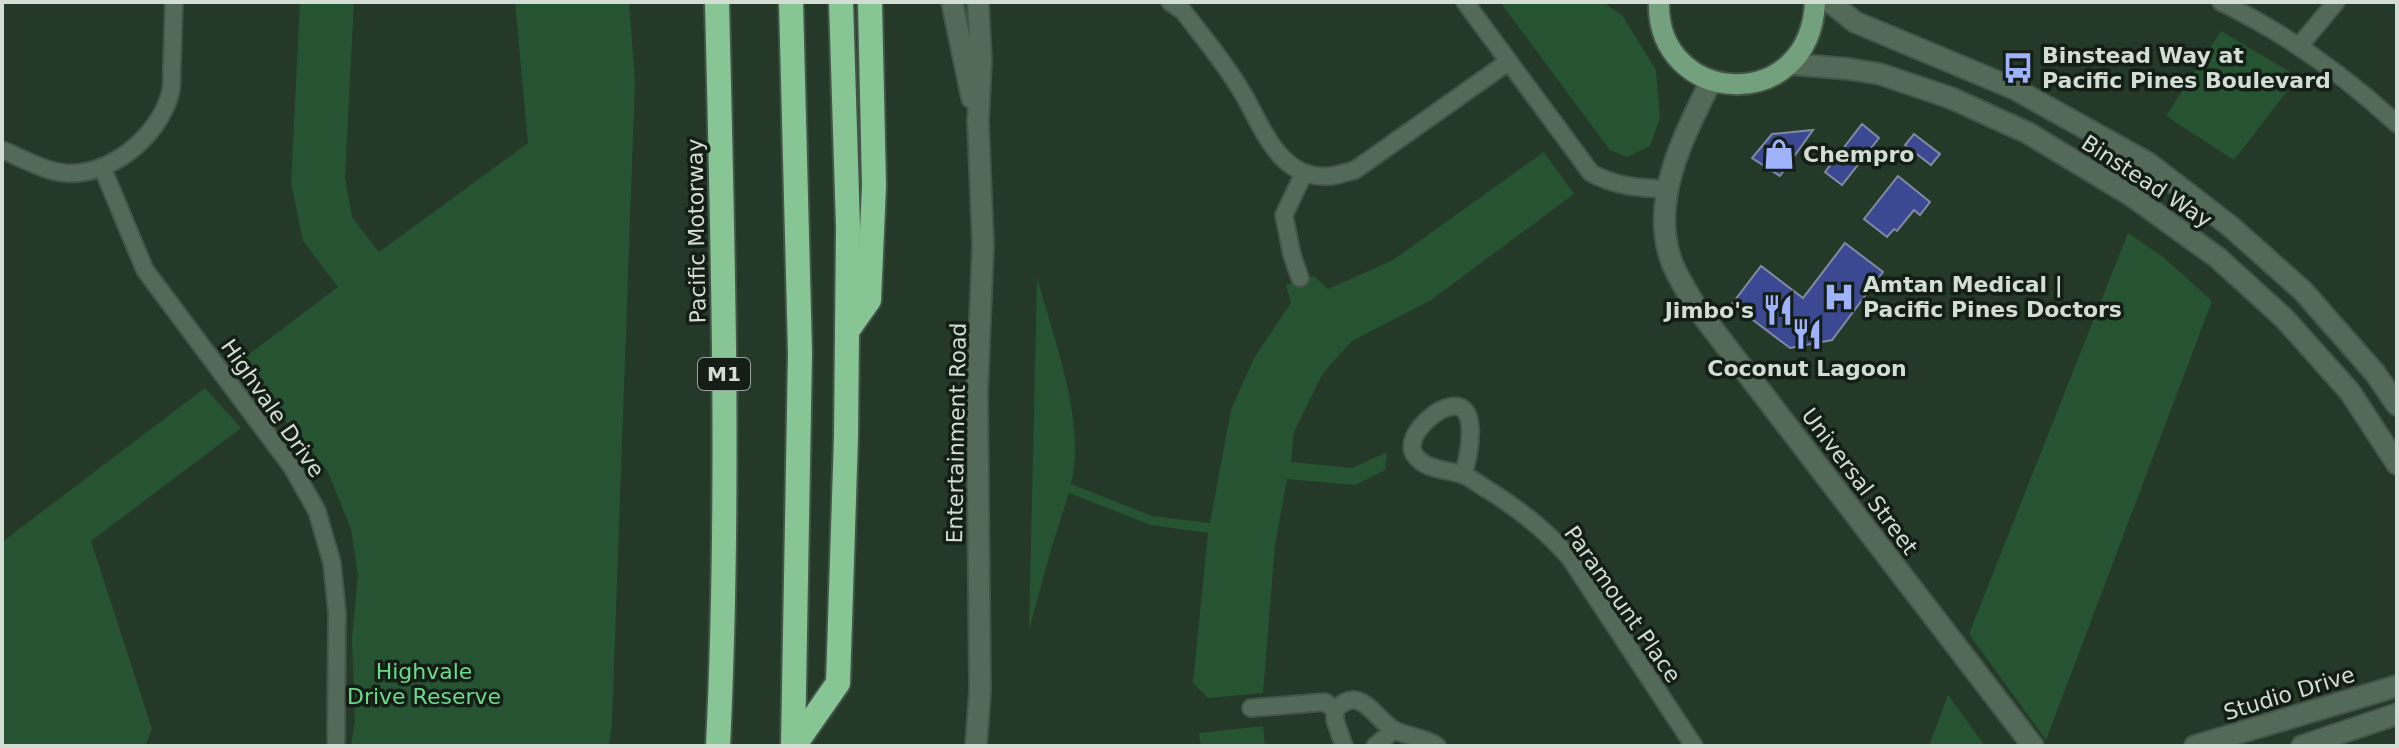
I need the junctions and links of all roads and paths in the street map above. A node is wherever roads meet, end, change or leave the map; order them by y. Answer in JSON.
{"nodes":[{"id":1,"x":174,"y":2,"type":"edge"},
{"id":2,"x":717,"y":2,"type":"edge"},
{"id":3,"x":791,"y":2,"type":"edge"},
{"id":4,"x":841,"y":2,"type":"edge"},
{"id":5,"x":870,"y":2,"type":"edge"},
{"id":6,"x":952,"y":2,"type":"edge"},
{"id":7,"x":978,"y":2,"type":"edge"},
{"id":8,"x":1170,"y":2,"type":"edge"},
{"id":9,"x":1465,"y":2,"type":"edge"},
{"id":10,"x":1644,"y":2,"type":"edge"},
{"id":11,"x":1659,"y":2,"type":"edge"},
{"id":12,"x":1815,"y":2,"type":"edge"},
{"id":13,"x":1830,"y":2,"type":"edge"},
{"id":14,"x":2221,"y":2,"type":"edge"},
{"id":15,"x":2336,"y":2,"type":"edge"},
{"id":16,"x":1663,"y":32,"type":"junction"},
{"id":17,"x":2300,"y":45,"type":"junction"},
{"id":18,"x":1508,"y":62,"type":"junction"},
{"id":19,"x":1791,"y":64,"type":"junction"},
{"id":20,"x":1711,"y":81,"type":"junction"},
{"id":21,"x":978,"y":121,"type":"junction"},
{"id":22,"x":2397,"y":124,"type":"edge"},
{"id":23,"x":2,"y":150,"type":"edge"},
{"id":24,"x":102,"y":167,"type":"junction"},
{"id":25,"x":1304,"y":173,"type":"junction"},
{"id":26,"x":1667,"y":189,"type":"junction"},
{"id":27,"x":1300,"y":278,"type":"dead end"},
{"id":28,"x":847,"y":331,"type":"junction"},
{"id":29,"x":2397,"y":405,"type":"edge"},
{"id":30,"x":2397,"y":464,"type":"edge"},
{"id":31,"x":1463,"y":475,"type":"junction"},
{"id":32,"x":2392,"y":685,"type":"edge"},
{"id":33,"x":1251,"y":708,"type":"dead end"},
{"id":34,"x":1335,"y":710,"type":"junction"},
{"id":35,"x":2397,"y":714,"type":"edge"},
{"id":36,"x":1394,"y":730,"type":"junction"},
{"id":37,"x":336,"y":746,"type":"edge"},
{"id":38,"x":718,"y":746,"type":"edge"},
{"id":39,"x":794,"y":746,"type":"edge"},
{"id":40,"x":976,"y":746,"type":"edge"},
{"id":41,"x":1344,"y":746,"type":"edge"},
{"id":42,"x":1375,"y":746,"type":"edge"},
{"id":43,"x":1437,"y":746,"type":"edge"},
{"id":44,"x":1694,"y":746,"type":"edge"},
{"id":45,"x":2033,"y":746,"type":"edge"},
{"id":46,"x":2195,"y":746,"type":"edge"},
{"id":47,"x":2302,"y":746,"type":"edge"}],
"edges":[{"from":1,"to":24,"type":"street"},
{"from":2,"to":38,"type":"highway","name":"Pacific Motorway","number":"M1"},
{"from":3,"to":39,"type":"highway"},
{"from":4,"to":28,"type":"highway"},
{"from":5,"to":28,"type":"highway"},
{"from":6,"to":21,"type":"street","name":"Entertainment Road"},
{"from":7,"to":21,"type":"street","name":"Entertainment Road"},
{"from":8,"to":25,"type":"street"},
{"from":9,"to":18,"type":"street"},
{"from":10,"to":16,"type":"main road"},
{"from":11,"to":16,"type":"main road"},
{"from":12,"to":19,"type":"main road"},
{"from":13,"to":29,"type":"street","name":"Binstead Way"},
{"from":14,"to":17,"type":"street"},
{"from":15,"to":17,"type":"street"},
{"from":16,"to":20,"type":"main road"},
{"from":17,"to":22,"type":"street"},
{"from":18,"to":25,"type":"street"},
{"from":18,"to":26,"type":"street"},
{"from":19,"to":20,"type":"main road"},
{"from":19,"to":30,"type":"street","name":"Binstead Way"},
{"from":20,"to":26,"type":"street","name":"Universal Street"},
{"from":21,"to":40,"type":"street","name":"Entertainment Road"},
{"from":23,"to":24,"type":"street"},
{"from":24,"to":37,"type":"street","name":"Highvale Drive"},
{"from":25,"to":27,"type":"street"},
{"from":26,"to":45,"type":"street","name":"Universal Street"},
{"from":28,"to":39,"type":"highway"},
{"from":31,"to":31,"type":"street","name":"Paramount Place"},
{"from":31,"to":44,"type":"street","name":"Paramount Place"},
{"from":32,"to":46,"type":"street","name":"Studio Drive"},
{"from":33,"to":34,"type":"street"},
{"from":34,"to":36,"type":"street"},
{"from":34,"to":41,"type":"street"},
{"from":35,"to":47,"type":"street"},
{"from":36,"to":42,"type":"street"},
{"from":36,"to":43,"type":"street"}]}
